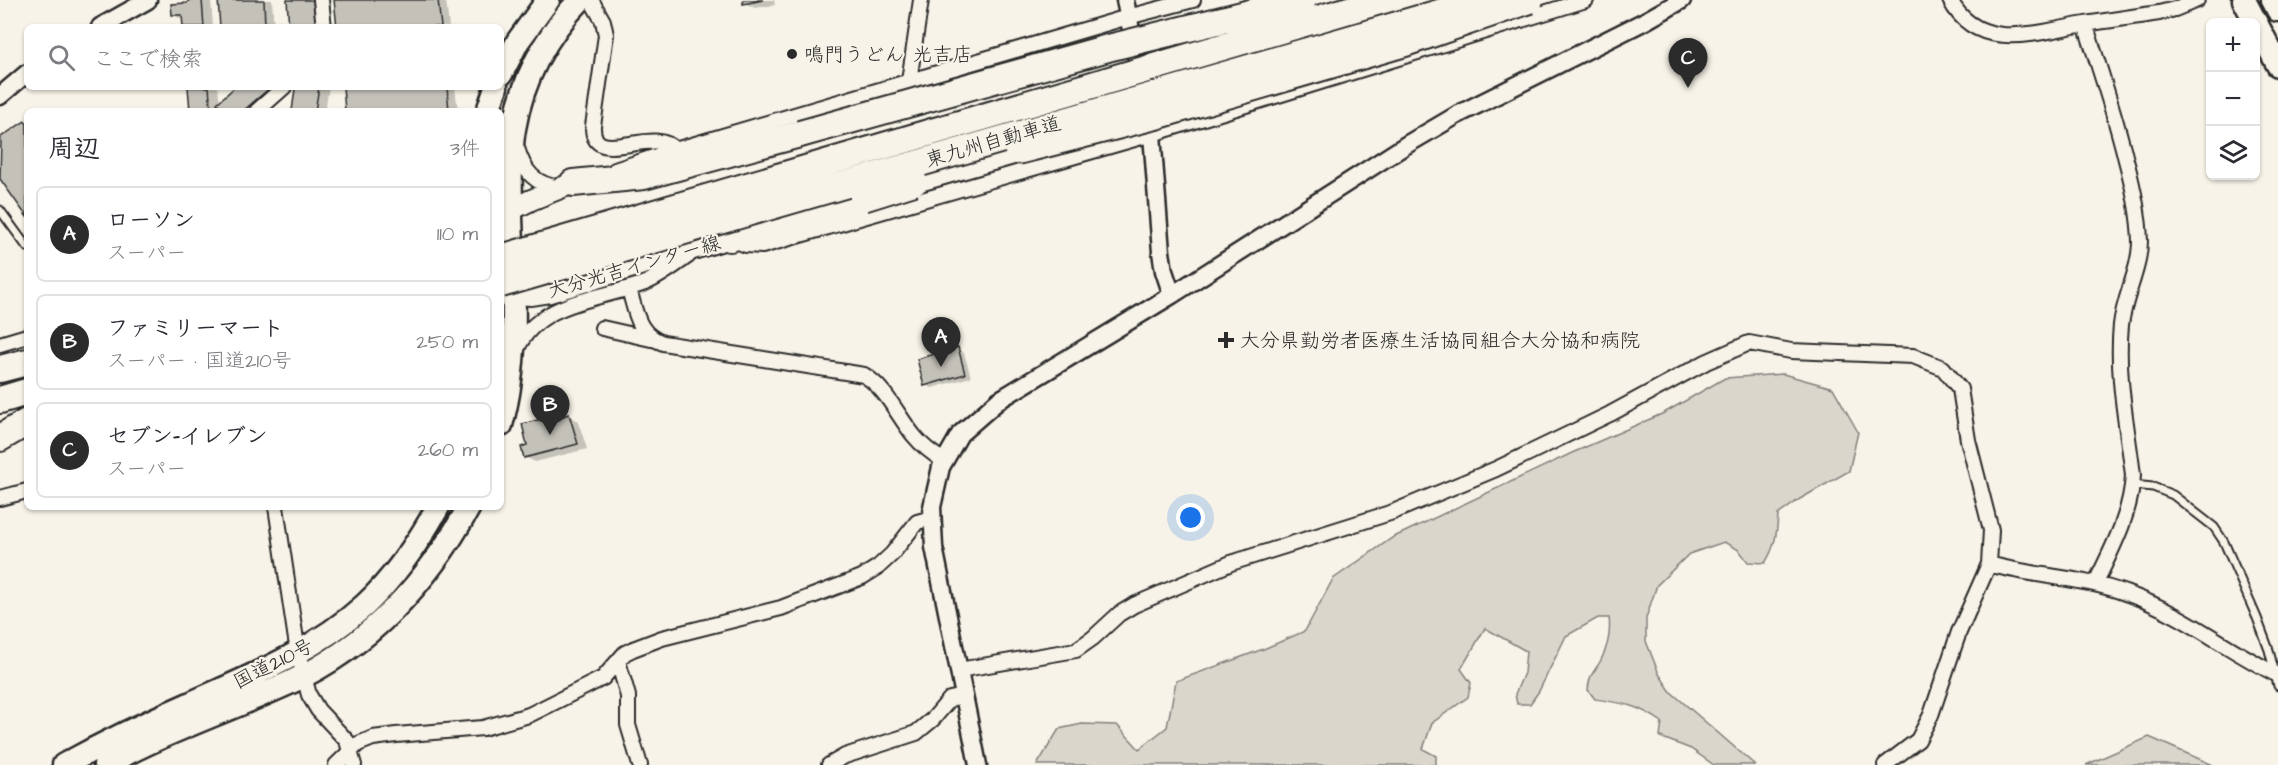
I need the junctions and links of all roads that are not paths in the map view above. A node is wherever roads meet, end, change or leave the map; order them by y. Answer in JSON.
{"nodes":[{"id":1,"x":148,"y":0,"type":"edge"},
{"id":2,"x":321,"y":0,"type":"edge"},
{"id":3,"x":548,"y":0,"type":"edge"},
{"id":4,"x":580,"y":0,"type":"edge"},
{"id":5,"x":591,"y":0,"type":"edge"},
{"id":6,"x":921,"y":0,"type":"edge"},
{"id":7,"x":1193,"y":0,"type":"edge"},
{"id":8,"x":1303,"y":0,"type":"edge"},
{"id":9,"x":1383,"y":0,"type":"edge"},
{"id":10,"x":1484,"y":0,"type":"edge"},
{"id":11,"x":1530,"y":0,"type":"edge"},
{"id":12,"x":1586,"y":0,"type":"edge"},
{"id":13,"x":1664,"y":0,"type":"edge"},
{"id":14,"x":1682,"y":0,"type":"edge"},
{"id":15,"x":1950,"y":0,"type":"edge"},
{"id":16,"x":2197,"y":0,"type":"edge"},
{"id":17,"x":2244,"y":0,"type":"edge"},
{"id":18,"x":2273,"y":0,"type":"edge"},
{"id":19,"x":1127,"y":8,"type":"edge"},
{"id":20,"x":2278,"y":10,"type":"edge"},
{"id":21,"x":1645,"y":21,"type":"junction"},
{"id":22,"x":105,"y":24,"type":"edge"},
{"id":23,"x":324,"y":24,"type":"edge"},
{"id":24,"x":2085,"y":24,"type":"junction"},
{"id":25,"x":2278,"y":64,"type":"edge"},
{"id":26,"x":504,"y":68,"type":"edge"},
{"id":27,"x":24,"y":76,"type":"edge"},
{"id":28,"x":909,"y":81,"type":"junction"},
{"id":29,"x":280,"y":90,"type":"edge"},
{"id":30,"x":495,"y":90,"type":"edge"},
{"id":31,"x":0,"y":96,"type":"edge"},
{"id":32,"x":260,"y":108,"type":"edge"},
{"id":33,"x":489,"y":108,"type":"edge"},
{"id":34,"x":514,"y":128,"type":"junction"},
{"id":35,"x":1152,"y":134,"type":"junction"},
{"id":36,"x":675,"y":150,"type":"junction"},
{"id":37,"x":567,"y":185,"type":"junction"},
{"id":38,"x":0,"y":210,"type":"edge"},
{"id":39,"x":506,"y":213,"type":"edge"},
{"id":40,"x":730,"y":238,"type":"junction"},
{"id":41,"x":24,"y":243,"type":"edge"},
{"id":42,"x":697,"y":250,"type":"junction"},
{"id":43,"x":505,"y":276,"type":"edge"},
{"id":44,"x":629,"y":289,"type":"junction"},
{"id":45,"x":1172,"y":295,"type":"junction"},
{"id":46,"x":602,"y":327,"type":"dead end"},
{"id":47,"x":24,"y":337,"type":"edge"},
{"id":48,"x":651,"y":339,"type":"junction"},
{"id":49,"x":0,"y":344,"type":"edge"},
{"id":50,"x":24,"y":363,"type":"edge"},
{"id":51,"x":511,"y":363,"type":"junction"},
{"id":52,"x":0,"y":369,"type":"edge"},
{"id":53,"x":24,"y":393,"type":"edge"},
{"id":54,"x":0,"y":400,"type":"edge"},
{"id":55,"x":504,"y":406,"type":"edge"},
{"id":56,"x":24,"y":421,"type":"edge"},
{"id":57,"x":24,"y":422,"type":"edge"},
{"id":58,"x":0,"y":427,"type":"edge"},
{"id":59,"x":0,"y":438,"type":"edge"},
{"id":60,"x":944,"y":461,"type":"junction"},
{"id":61,"x":2133,"y":485,"type":"junction"},
{"id":62,"x":24,"y":492,"type":"edge"},
{"id":63,"x":0,"y":498,"type":"edge"},
{"id":64,"x":276,"y":510,"type":"edge"},
{"id":65,"x":436,"y":510,"type":"edge"},
{"id":66,"x":467,"y":510,"type":"edge"},
{"id":67,"x":933,"y":518,"type":"junction"},
{"id":68,"x":1989,"y":564,"type":"junction"},
{"id":69,"x":2095,"y":584,"type":"junction"},
{"id":70,"x":298,"y":653,"type":"junction"},
{"id":71,"x":618,"y":661,"type":"junction"},
{"id":72,"x":959,"y":670,"type":"junction"},
{"id":73,"x":304,"y":675,"type":"junction"},
{"id":74,"x":2277,"y":678,"type":"edge"},
{"id":75,"x":964,"y":696,"type":"junction"},
{"id":76,"x":351,"y":750,"type":"junction"},
{"id":77,"x":64,"y":765,"type":"edge"},
{"id":78,"x":105,"y":765,"type":"edge"},
{"id":79,"x":336,"y":765,"type":"edge"},
{"id":80,"x":354,"y":765,"type":"edge"},
{"id":81,"x":640,"y":765,"type":"edge"},
{"id":82,"x":829,"y":765,"type":"edge"},
{"id":83,"x":978,"y":765,"type":"edge"},
{"id":84,"x":1884,"y":765,"type":"edge"}],
"edges":[{"from":1,"to":22,"type":"street"},
{"from":2,"to":23,"type":"street"},
{"from":3,"to":26,"type":"highway"},
{"from":4,"to":34,"type":"highway"},
{"from":5,"to":36,"type":"street"},
{"from":6,"to":28,"type":"street"},
{"from":7,"to":19,"type":"street"},
{"from":8,"to":37,"type":"highway","bridge":true},
{"from":9,"to":43,"type":"highway","name":"東九州自動車道","bridge":true},
{"from":10,"to":43,"type":"highway","name":"東九州自動車道","bridge":true},
{"from":11,"to":40,"type":"highway","bridge":true},
{"from":12,"to":35,"type":"street"},
{"from":13,"to":21,"type":"street"},
{"from":14,"to":21,"type":"street"},
{"from":15,"to":24,"type":"street"},
{"from":16,"to":24,"type":"street"},
{"from":17,"to":25,"type":"highway"},
{"from":18,"to":20,"type":"highway"},
{"from":19,"to":28,"type":"street"},
{"from":19,"to":35,"type":"street"},
{"from":21,"to":45,"type":"street"},
{"from":24,"to":61,"type":"street"},
{"from":27,"to":31,"type":"street"},
{"from":28,"to":36,"type":"street"},
{"from":29,"to":32,"type":"street"},
{"from":30,"to":33,"type":"highway"},
{"from":34,"to":37,"type":"street"},
{"from":34,"to":39,"type":"highway"},
{"from":35,"to":40,"type":"street"},
{"from":35,"to":45,"type":"street"},
{"from":36,"to":37,"type":"street"},
{"from":37,"to":39,"type":"main road"},
{"from":38,"to":41,"type":"lane"},
{"from":39,"to":43,"type":"highway"},
{"from":40,"to":42,"type":"main road","name":"大分光吉インター線"},
{"from":42,"to":43,"type":"main road","name":"大分光吉インター線"},
{"from":42,"to":44,"type":"street"},
{"from":43,"to":51,"type":"highway"},
{"from":44,"to":48,"type":"street"},
{"from":44,"to":51,"type":"street"},
{"from":45,"to":60,"type":"street"},
{"from":46,"to":48,"type":"street"},
{"from":47,"to":49,"type":"street"},
{"from":48,"to":60,"type":"street"},
{"from":50,"to":52,"type":"highway"},
{"from":51,"to":55,"type":"highway"},
{"from":53,"to":54,"type":"highway"},
{"from":56,"to":58,"type":"highway"},
{"from":57,"to":59,"type":"highway"},
{"from":60,"to":67,"type":"street"},
{"from":61,"to":69,"type":"street"},
{"from":61,"to":74,"type":"lane"},
{"from":62,"to":63,"type":"street"},
{"from":64,"to":70,"type":"street"},
{"from":65,"to":70,"type":"highway","name":"国道210号"},
{"from":66,"to":73,"type":"highway","name":"国道210号"},
{"from":67,"to":71,"type":"street"},
{"from":67,"to":72,"type":"street"},
{"from":68,"to":69,"type":"street"},
{"from":68,"to":72,"type":"street"},
{"from":68,"to":84,"type":"street"},
{"from":69,"to":74,"type":"street"},
{"from":70,"to":73,"type":"street"},
{"from":70,"to":77,"type":"highway","name":"国道210号"},
{"from":71,"to":76,"type":"street"},
{"from":71,"to":81,"type":"street"},
{"from":72,"to":75,"type":"street"},
{"from":73,"to":76,"type":"street"},
{"from":73,"to":78,"type":"highway","name":"国道210号"},
{"from":75,"to":82,"type":"street"},
{"from":75,"to":83,"type":"street"},
{"from":76,"to":79,"type":"street"},
{"from":76,"to":80,"type":"street"}]}
